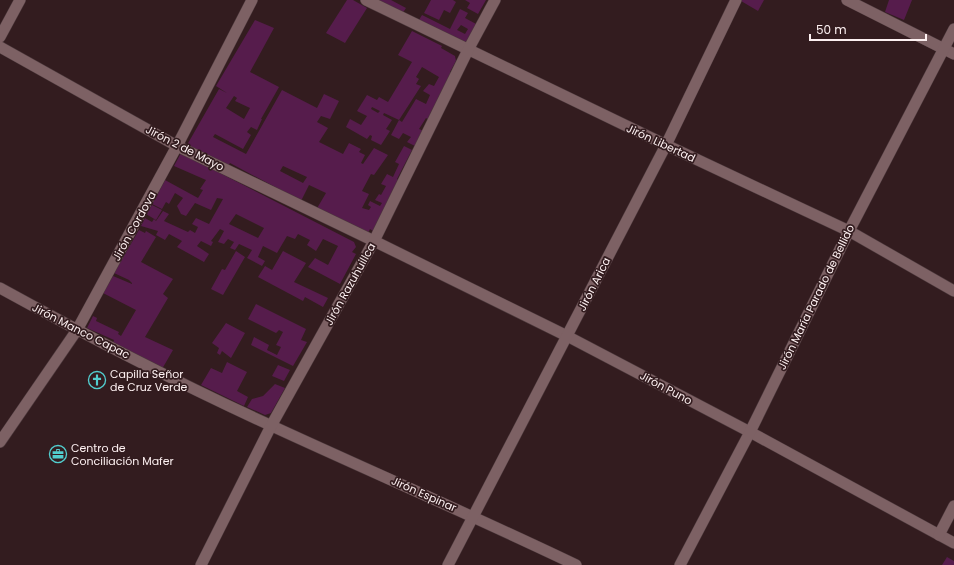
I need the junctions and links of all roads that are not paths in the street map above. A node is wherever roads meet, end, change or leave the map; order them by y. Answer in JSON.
{"nodes":[{"id":1,"x":20,"y":0,"type":"edge"},
{"id":2,"x":252,"y":0,"type":"edge"},
{"id":3,"x":366,"y":0,"type":"edge"},
{"id":4,"x":495,"y":0,"type":"edge"},
{"id":5,"x":736,"y":0,"type":"edge"},
{"id":6,"x":847,"y":0,"type":"edge"},
{"id":7,"x":954,"y":29,"type":"edge"},
{"id":8,"x":0,"y":37,"type":"edge"},
{"id":9,"x":0,"y":47,"type":"edge"},
{"id":10,"x":468,"y":50,"type":"junction"},
{"id":11,"x":949,"y":52,"type":"edge"},
{"id":12,"x":666,"y":145,"type":"junction"},
{"id":13,"x":177,"y":146,"type":"junction"},
{"id":14,"x":849,"y":231,"type":"junction"},
{"id":15,"x":374,"y":240,"type":"junction"},
{"id":16,"x":0,"y":288,"type":"edge"},
{"id":17,"x":954,"y":291,"type":"edge"},
{"id":18,"x":77,"y":330,"type":"junction"},
{"id":19,"x":567,"y":336,"type":"junction"},
{"id":20,"x":271,"y":426,"type":"junction"},
{"id":21,"x":750,"y":432,"type":"junction"},
{"id":22,"x":0,"y":442,"type":"edge"},
{"id":23,"x":954,"y":506,"type":"edge"},
{"id":24,"x":474,"y":516,"type":"junction"},
{"id":25,"x":939,"y":535,"type":"junction"},
{"id":26,"x":954,"y":543,"type":"edge"},
{"id":27,"x":201,"y":565,"type":"edge"},
{"id":28,"x":448,"y":565,"type":"edge"},
{"id":29,"x":576,"y":565,"type":"edge"},
{"id":30,"x":680,"y":565,"type":"edge"}],
"edges":[{"from":1,"to":8,"type":"street"},
{"from":2,"to":13,"type":"street","name":"Jirón Cordova"},
{"from":3,"to":10,"type":"street","name":"Jirón Libertad"},
{"from":4,"to":10,"type":"street","name":"Jirón Razuhuillca"},
{"from":5,"to":12,"type":"street","name":"Jirón Arica"},
{"from":6,"to":11,"type":"street"},
{"from":7,"to":11,"type":"street","name":"Jirón María Parado de Bellido"},
{"from":9,"to":13,"type":"street","name":"Jirón 2 de Mayo"},
{"from":10,"to":12,"type":"street","name":"Jirón Libertad"},
{"from":10,"to":15,"type":"street","name":"Jirón Razuhuillca"},
{"from":11,"to":14,"type":"street","name":"Jirón María Parado de Bellido"},
{"from":12,"to":14,"type":"street","name":"Jirón Libertad"},
{"from":12,"to":19,"type":"street","name":"Jirón Arica"},
{"from":13,"to":15,"type":"street","name":"Jirón 2 de Mayo"},
{"from":13,"to":18,"type":"street","name":"Jirón Cordova"},
{"from":14,"to":17,"type":"street","name":"Jirón Libertad"},
{"from":14,"to":21,"type":"street","name":"Jirón María Parado de Bellido"},
{"from":15,"to":19,"type":"street","name":"Jirón Puno"},
{"from":15,"to":20,"type":"street","name":"Jirón Razuhuillca"},
{"from":16,"to":18,"type":"street","name":"Jirón Manco Capac"},
{"from":18,"to":20,"type":"street","name":"Jirón Manco Capac"},
{"from":18,"to":22,"type":"street","name":"Jirón Cordova"},
{"from":19,"to":21,"type":"street","name":"Jirón Puno"},
{"from":19,"to":24,"type":"street","name":"Jirón Arica"},
{"from":20,"to":24,"type":"street","name":"Jirón Espinar"},
{"from":20,"to":27,"type":"street","name":"Jirón Razuhuillca"},
{"from":21,"to":25,"type":"street","name":"Jirón Puno"},
{"from":21,"to":30,"type":"street","name":"Jirón María Parado de Bellido"},
{"from":23,"to":25,"type":"street"},
{"from":24,"to":28,"type":"street","name":"Jirón Arica"},
{"from":24,"to":29,"type":"street","name":"Jirón Espinar"},
{"from":25,"to":26,"type":"street","name":"Jirón Puno"}]}
